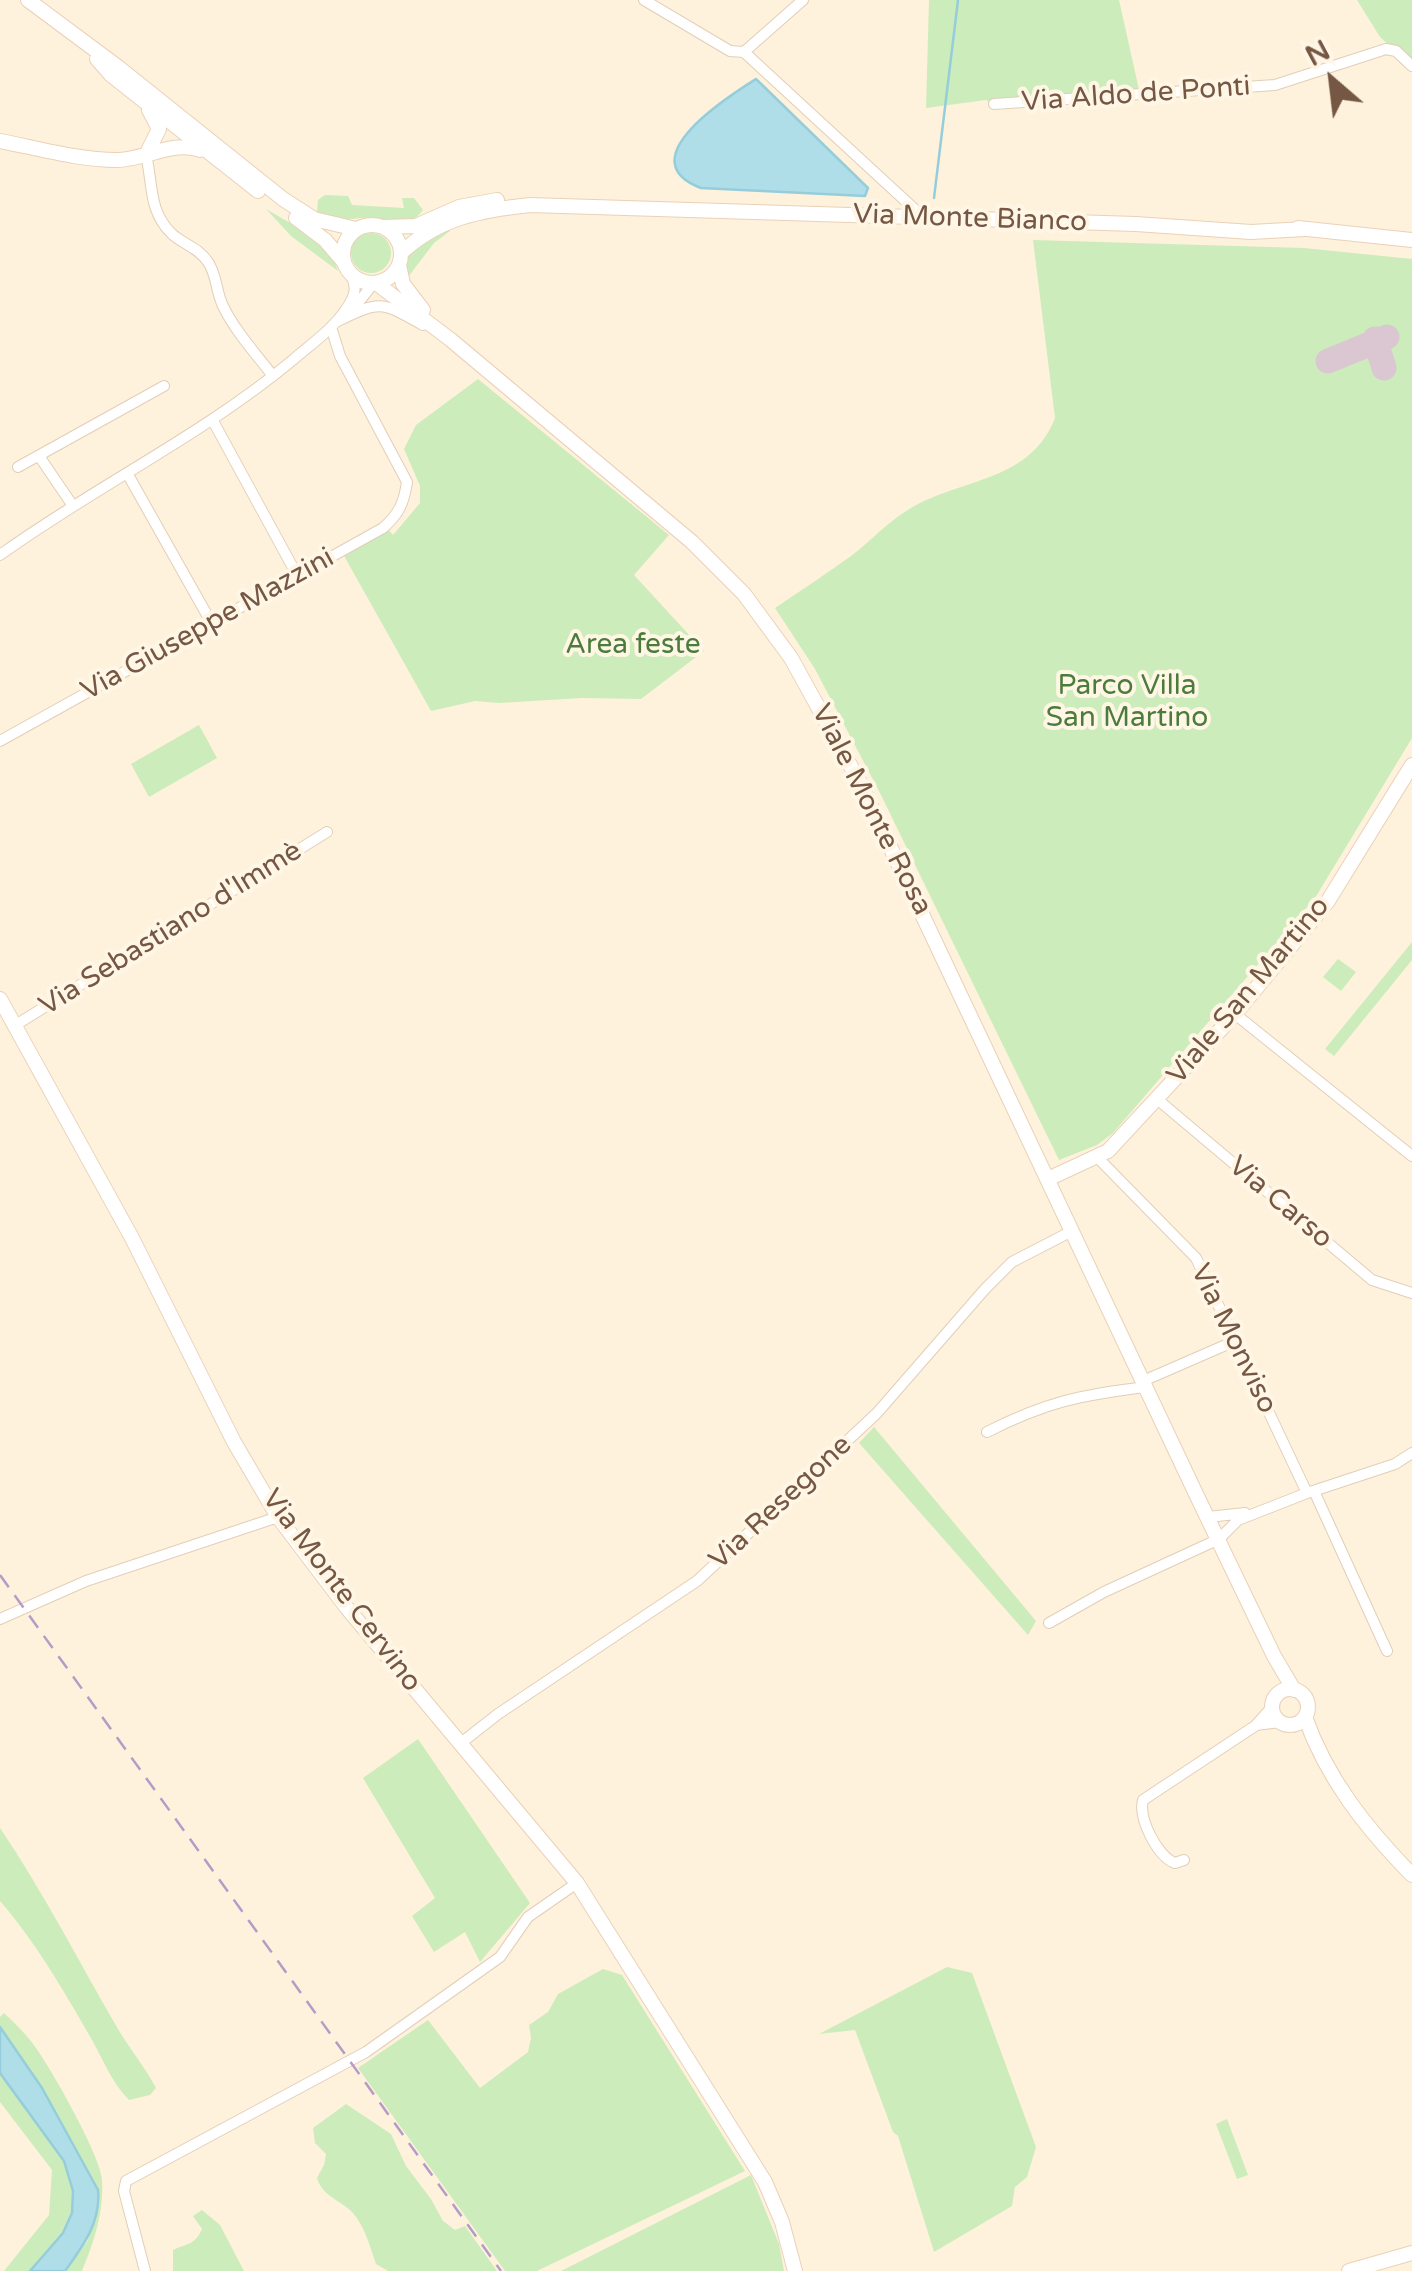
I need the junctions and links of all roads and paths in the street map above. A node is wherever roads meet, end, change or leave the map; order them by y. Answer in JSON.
{"nodes":[{"id":1,"x":28,"y":0,"type":"edge"},
{"id":2,"x":644,"y":0,"type":"edge"},
{"id":3,"x":803,"y":0,"type":"edge"},
{"id":4,"x":87,"y":47,"type":"junction"},
{"id":5,"x":744,"y":52,"type":"junction"},
{"id":6,"x":1412,"y":66,"type":"edge"},
{"id":7,"x":136,"y":94,"type":"junction"},
{"id":8,"x":994,"y":104,"type":"dead end"},
{"id":9,"x":0,"y":142,"type":"edge"},
{"id":10,"x":210,"y":154,"type":"junction"},
{"id":11,"x":146,"y":155,"type":"junction"},
{"id":12,"x":251,"y":180,"type":"junction"},
{"id":13,"x":762,"y":211,"type":"junction"},
{"id":14,"x":924,"y":218,"type":"junction"},
{"id":15,"x":383,"y":227,"type":"junction"},
{"id":16,"x":356,"y":229,"type":"junction"},
{"id":17,"x":1412,"y":240,"type":"edge"},
{"id":18,"x":400,"y":259,"type":"junction"},
{"id":19,"x":343,"y":261,"type":"junction"},
{"id":20,"x":352,"y":277,"type":"junction"},
{"id":21,"x":375,"y":283,"type":"junction"},
{"id":22,"x":338,"y":322,"type":"junction"},
{"id":23,"x":446,"y":335,"type":"junction"},
{"id":24,"x":272,"y":376,"type":"junction"},
{"id":25,"x":164,"y":386,"type":"dead end"},
{"id":26,"x":213,"y":422,"type":"junction"},
{"id":27,"x":39,"y":456,"type":"junction"},
{"id":28,"x":18,"y":467,"type":"dead end"},
{"id":29,"x":128,"y":473,"type":"junction"},
{"id":30,"x":73,"y":506,"type":"junction"},
{"id":31,"x":0,"y":555,"type":"edge"},
{"id":32,"x":297,"y":575,"type":"junction"},
{"id":33,"x":211,"y":622,"type":"junction"},
{"id":34,"x":0,"y":741,"type":"edge"},
{"id":35,"x":1412,"y":765,"type":"edge"},
{"id":36,"x":327,"y":832,"type":"dead end"},
{"id":37,"x":0,"y":999,"type":"edge"},
{"id":38,"x":1234,"y":1014,"type":"junction"},
{"id":39,"x":14,"y":1026,"type":"junction"},
{"id":40,"x":1157,"y":1099,"type":"junction"},
{"id":41,"x":1412,"y":1156,"type":"edge"},
{"id":42,"x":1097,"y":1157,"type":"junction"},
{"id":43,"x":1048,"y":1179,"type":"junction"},
{"id":44,"x":1072,"y":1232,"type":"junction"},
{"id":45,"x":1412,"y":1293,"type":"edge"},
{"id":46,"x":1236,"y":1341,"type":"junction"},
{"id":47,"x":1144,"y":1384,"type":"junction"},
{"id":48,"x":987,"y":1432,"type":"dead end"},
{"id":49,"x":1412,"y":1453,"type":"edge"},
{"id":50,"x":1310,"y":1492,"type":"junction"},
{"id":51,"x":1261,"y":1510,"type":"junction"},
{"id":52,"x":1208,"y":1517,"type":"junction"},
{"id":53,"x":278,"y":1518,"type":"junction"},
{"id":54,"x":1219,"y":1539,"type":"junction"},
{"id":55,"x":0,"y":1619,"type":"edge"},
{"id":56,"x":1049,"y":1622,"type":"dead end"},
{"id":57,"x":1387,"y":1651,"type":"dead end"},
{"id":58,"x":1274,"y":1656,"type":"junction"},
{"id":59,"x":1294,"y":1690,"type":"junction"},
{"id":60,"x":1274,"y":1701,"type":"junction"},
{"id":61,"x":1292,"y":1721,"type":"junction"},
{"id":62,"x":1255,"y":1726,"type":"junction"},
{"id":63,"x":462,"y":1743,"type":"junction"},
{"id":64,"x":1184,"y":1860,"type":"dead end"},
{"id":65,"x":1408,"y":1870,"type":"edge"},
{"id":66,"x":577,"y":1883,"type":"junction"},
{"id":67,"x":1412,"y":2253,"type":"edge"},
{"id":68,"x":146,"y":2271,"type":"edge"},
{"id":69,"x":795,"y":2271,"type":"edge"},
{"id":70,"x":1350,"y":2271,"type":"edge"}],
"edges":[{"from":1,"to":4,"type":"street"},
{"from":2,"to":5,"type":"street"},
{"from":3,"to":5,"type":"street"},
{"from":4,"to":7,"type":"street"},
{"from":4,"to":12,"type":"street"},
{"from":5,"to":14,"type":"street"},
{"from":6,"to":8,"type":"street","name":"Via Aldo de Ponti"},
{"from":7,"to":10,"type":"street"},
{"from":7,"to":11,"type":"street"},
{"from":9,"to":11,"type":"street"},
{"from":10,"to":11,"type":"street"},
{"from":10,"to":12,"type":"street"},
{"from":11,"to":24,"type":"street"},
{"from":12,"to":16,"type":"street"},
{"from":12,"to":19,"type":"street"},
{"from":13,"to":14,"type":"street","name":"Via Monte Bianco"},
{"from":13,"to":15,"type":"street","name":"Via Monte Bianco"},
{"from":13,"to":18,"type":"street","name":"Via Monte Bianco"},
{"from":14,"to":17,"type":"street","name":"Via Monte Bianco"},
{"from":15,"to":16,"type":"street"},
{"from":15,"to":18,"type":"street","name":"Viale Monte Rosa"},
{"from":16,"to":19,"type":"street"},
{"from":18,"to":21,"type":"street"},
{"from":18,"to":23,"type":"street","name":"Viale Monte Rosa"},
{"from":19,"to":20,"type":"street"},
{"from":20,"to":21,"type":"street","name":"Viale Monte Rosa"},
{"from":20,"to":22,"type":"street"},
{"from":21,"to":22,"type":"street"},
{"from":21,"to":23,"type":"street","name":"Viale Monte Rosa"},
{"from":22,"to":23,"type":"street"},
{"from":22,"to":24,"type":"street"},
{"from":22,"to":32,"type":"street","name":"Via Giuseppe Mazzini"},
{"from":23,"to":43,"type":"street","name":"Viale Monte Rosa"},
{"from":24,"to":26,"type":"street"},
{"from":25,"to":27,"type":"street"},
{"from":26,"to":29,"type":"street"},
{"from":26,"to":32,"type":"street"},
{"from":27,"to":28,"type":"street"},
{"from":27,"to":30,"type":"street"},
{"from":29,"to":30,"type":"street"},
{"from":29,"to":33,"type":"street"},
{"from":30,"to":31,"type":"street"},
{"from":32,"to":33,"type":"street","name":"Via Giuseppe Mazzini"},
{"from":33,"to":34,"type":"street","name":"Via Giuseppe Mazzini"},
{"from":35,"to":38,"type":"street","name":"Viale San Martino"},
{"from":36,"to":39,"type":"street","name":"Via Sebastiano d'Immè"},
{"from":37,"to":39,"type":"street","name":"Via Monte Cervino"},
{"from":38,"to":40,"type":"street","name":"Viale San Martino"},
{"from":38,"to":41,"type":"street"},
{"from":39,"to":53,"type":"street","name":"Via Monte Cervino"},
{"from":40,"to":42,"type":"street","name":"Viale San Martino"},
{"from":40,"to":45,"type":"street","name":"Via Carso"},
{"from":42,"to":43,"type":"street","name":"Viale San Martino"},
{"from":42,"to":46,"type":"street","name":"Via Monviso"},
{"from":43,"to":44,"type":"street","name":"Viale Monte Rosa"},
{"from":44,"to":47,"type":"street","name":"Viale Monte Rosa"},
{"from":44,"to":63,"type":"street","name":"Via Resegone"},
{"from":46,"to":47,"type":"street"},
{"from":46,"to":50,"type":"street","name":"Via Monviso"},
{"from":47,"to":48,"type":"street"},
{"from":47,"to":52,"type":"street","name":"Viale Monte Rosa"},
{"from":49,"to":50,"type":"street"},
{"from":50,"to":51,"type":"street"},
{"from":50,"to":57,"type":"street","name":"Via Monviso"},
{"from":51,"to":52,"type":"street"},
{"from":51,"to":54,"type":"street"},
{"from":52,"to":54,"type":"street","name":"Viale Monte Rosa"},
{"from":53,"to":55,"type":"street"},
{"from":53,"to":63,"type":"street","name":"Via Monte Cervino"},
{"from":54,"to":56,"type":"street"},
{"from":54,"to":58,"type":"street","name":"Viale Monte Rosa"},
{"from":58,"to":59,"type":"street","name":"Viale Monte Rosa"},
{"from":58,"to":60,"type":"street","name":"Viale Monte Rosa"},
{"from":59,"to":60,"type":"street"},
{"from":59,"to":61,"type":"street","name":"Viale Monte Rosa"},
{"from":60,"to":61,"type":"street","name":"Viale Monte Rosa"},
{"from":60,"to":62,"type":"street"},
{"from":61,"to":62,"type":"street"},
{"from":61,"to":65,"type":"street","name":"Viale Monte Rosa"},
{"from":62,"to":64,"type":"street"},
{"from":63,"to":66,"type":"street","name":"Via Monte Cervino"},
{"from":66,"to":68,"type":"street"},
{"from":66,"to":69,"type":"street","name":"Via Monte Cervino"},
{"from":67,"to":70,"type":"street"}]}
